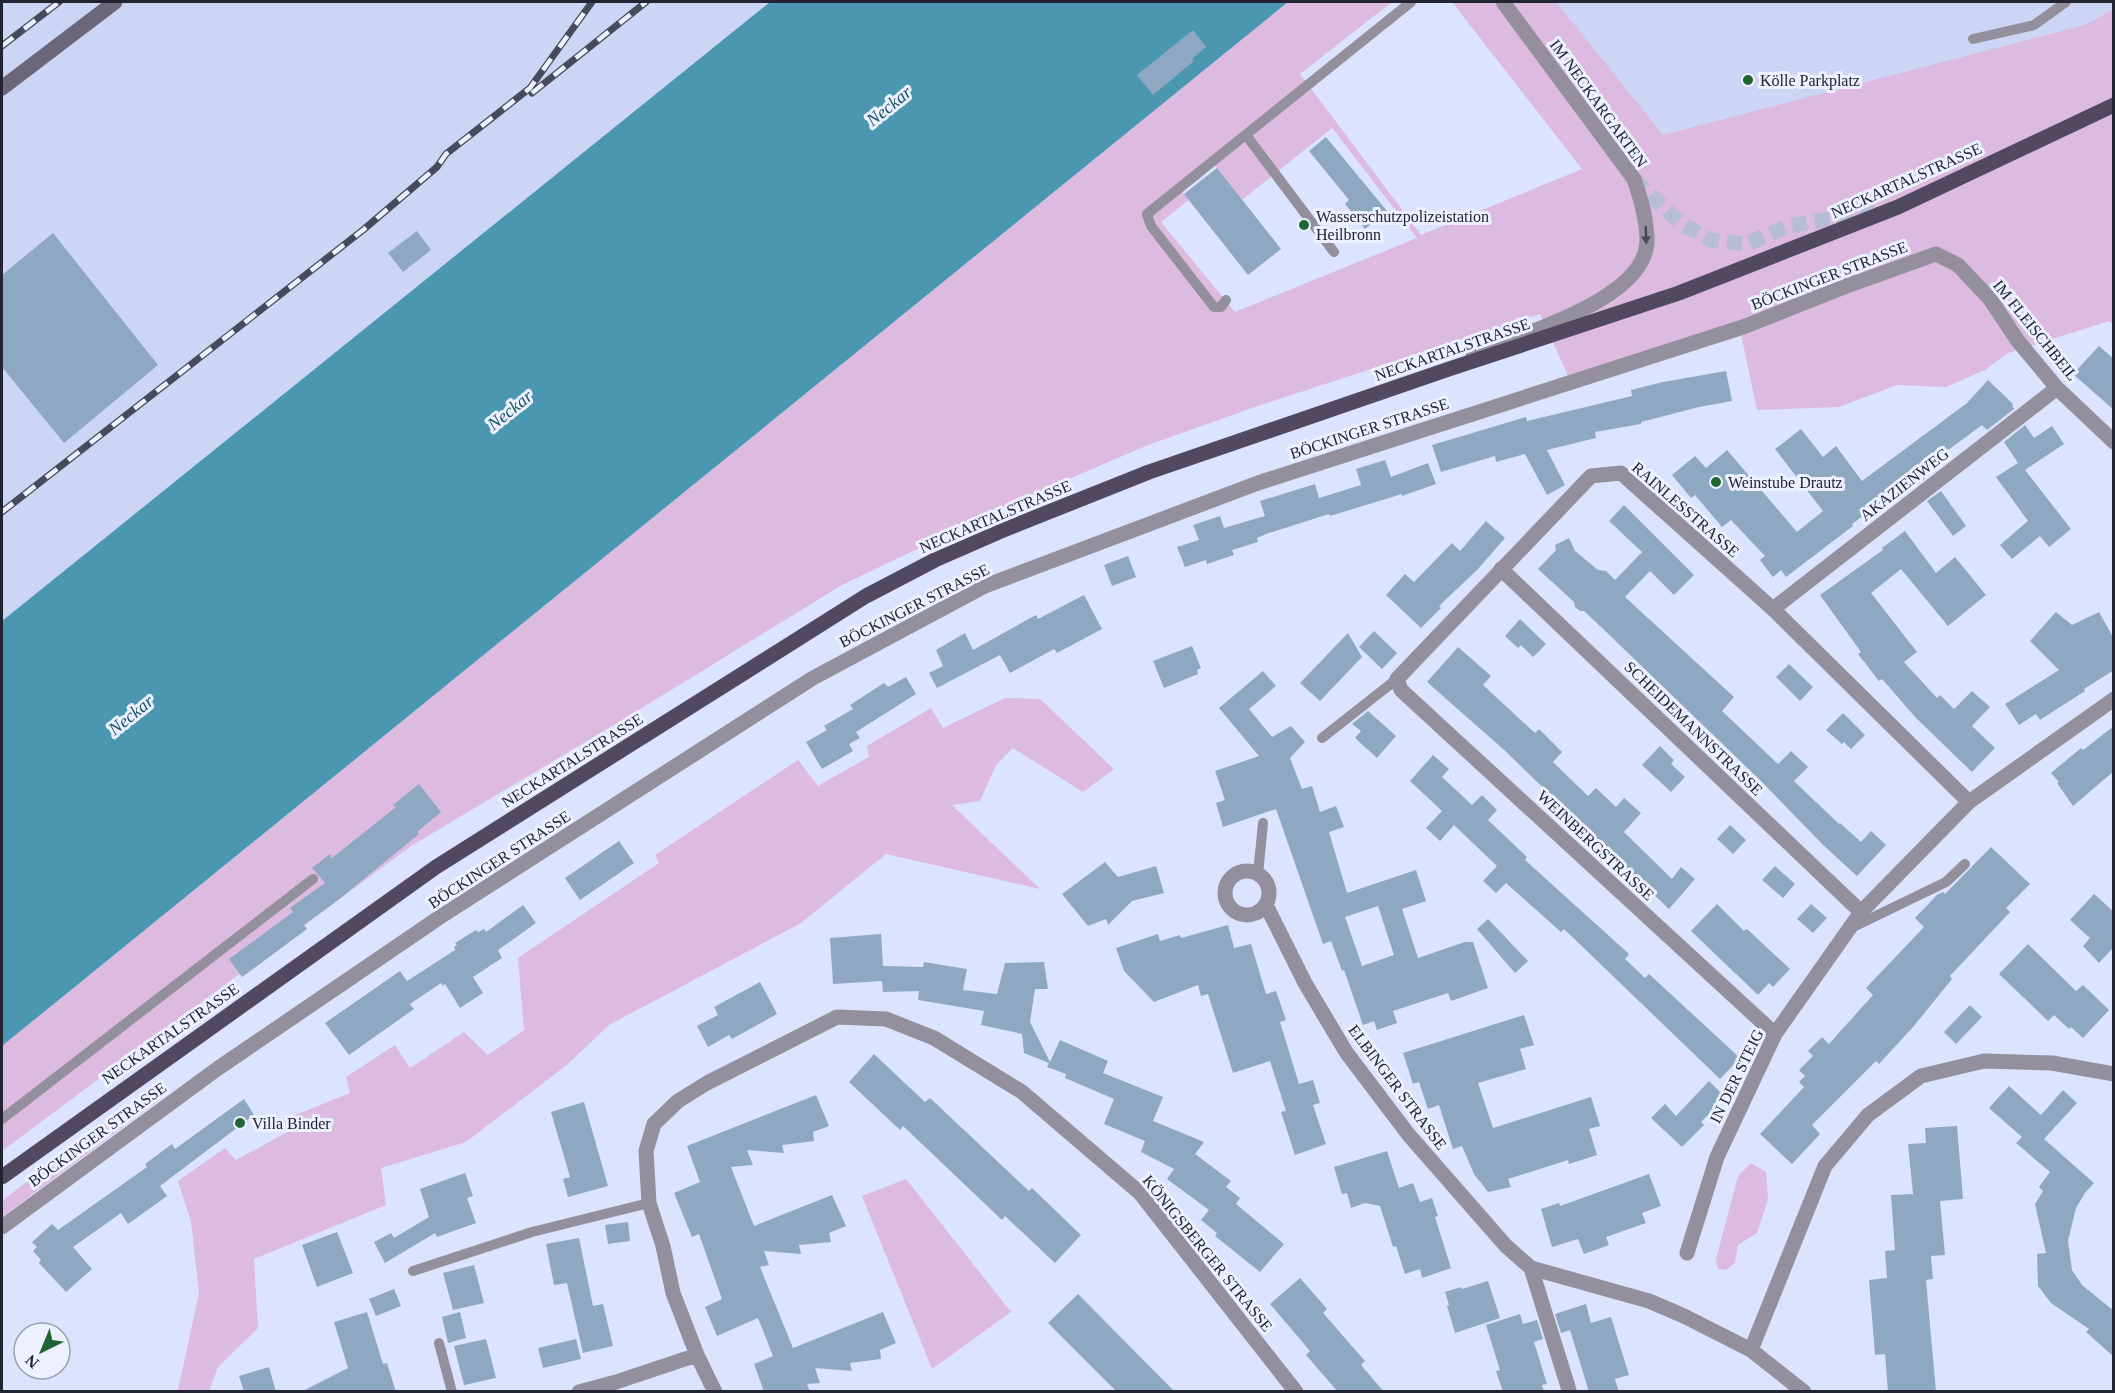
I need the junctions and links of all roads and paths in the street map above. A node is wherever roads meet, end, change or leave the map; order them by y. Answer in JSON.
{"nodes":[{"id":1,"x":115,"y":2,"type":"edge"},
{"id":2,"x":1411,"y":2,"type":"edge"},
{"id":3,"x":1503,"y":2,"type":"edge"},
{"id":4,"x":2066,"y":2,"type":"edge"},
{"id":5,"x":1973,"y":39,"type":"dead end"},
{"id":6,"x":2,"y":88,"type":"edge"},
{"id":7,"x":2114,"y":105,"type":"edge"},
{"id":8,"x":1246,"y":135,"type":"junction"},
{"id":9,"x":1334,"y":252,"type":"dead end"},
{"id":10,"x":1958,"y":265,"type":"joint"},
{"id":11,"x":1226,"y":300,"type":"dead end"},
{"id":12,"x":1449,"y":369,"type":"junction"},
{"id":13,"x":2057,"y":388,"type":"junction"},
{"id":14,"x":2114,"y":442,"type":"edge"},
{"id":15,"x":1501,"y":569,"type":"junction"},
{"id":16,"x":1773,"y":609,"type":"junction"},
{"id":17,"x":1397,"y":679,"type":"junction"},
{"id":18,"x":2114,"y":699,"type":"edge"},
{"id":19,"x":1322,"y":738,"type":"dead end"},
{"id":20,"x":1969,"y":802,"type":"junction"},
{"id":21,"x":1263,"y":823,"type":"dead end"},
{"id":22,"x":1965,"y":864,"type":"dead end"},
{"id":23,"x":1258,"y":874,"type":"junction"},
{"id":24,"x":313,"y":879,"type":"dead end"},
{"id":25,"x":1266,"y":905,"type":"junction"},
{"id":26,"x":1861,"y":912,"type":"junction"},
{"id":27,"x":1848,"y":929,"type":"junction"},
{"id":28,"x":1776,"y":1034,"type":"junction"},
{"id":29,"x":2114,"y":1074,"type":"edge"},
{"id":30,"x":2,"y":1119,"type":"edge"},
{"id":31,"x":2,"y":1177,"type":"edge"},
{"id":32,"x":649,"y":1203,"type":"junction"},
{"id":33,"x":2,"y":1227,"type":"edge"},
{"id":34,"x":1687,"y":1253,"type":"dead end"},
{"id":35,"x":1531,"y":1268,"type":"junction"},
{"id":36,"x":413,"y":1271,"type":"dead end"},
{"id":37,"x":439,"y":1343,"type":"dead end"},
{"id":38,"x":1751,"y":1350,"type":"junction"},
{"id":39,"x":697,"y":1355,"type":"junction"},
{"id":40,"x":618,"y":1387,"type":"edge"},
{"id":41,"x":1569,"y":1390,"type":"dead end"},
{"id":42,"x":452,"y":1392,"type":"edge"},
{"id":43,"x":579,"y":1392,"type":"edge"},
{"id":44,"x":715,"y":1392,"type":"edge"},
{"id":45,"x":1296,"y":1392,"type":"edge"},
{"id":46,"x":1804,"y":1392,"type":"edge"}],
"edges":[{"from":1,"to":6,"type":"main road"},
{"from":2,"to":8,"type":"lane"},
{"from":3,"to":12,"type":"street","name":"IM NECKARGARTEN","one_way":true},
{"from":4,"to":5,"type":"lane"},
{"from":7,"to":12,"type":"main road","name":"NECKARTALSTRASSE"},
{"from":8,"to":9,"type":"lane"},
{"from":8,"to":11,"type":"lane"},
{"from":10,"to":13,"type":"street","name":"IM FLEISCHBEIL"},
{"from":10,"to":33,"type":"street","name":"BÖCKINGER STRASSE"},
{"from":12,"to":31,"type":"main road","name":"NECKARTALSTRASSE"},
{"from":13,"to":14,"type":"street","name":"IM FLEISCHBEIL"},
{"from":13,"to":16,"type":"street","name":"AKAZIENWEG"},
{"from":15,"to":16,"type":"street","name":"RAINLESSTRASSE"},
{"from":15,"to":17,"type":"street","name":"RAINLESSTRASSE"},
{"from":15,"to":26,"type":"street","name":"SCHEIDEMANNSTRASSE"},
{"from":16,"to":20,"type":"street","name":"RAINLESSTRASSE"},
{"from":17,"to":19,"type":"lane","name":"RAINLESSTRASSE"},
{"from":17,"to":28,"type":"street","name":"WEINBERGSTRASSE"},
{"from":18,"to":20,"type":"street","name":"IN DER STEIG"},
{"from":20,"to":26,"type":"street","name":"IN DER STEIG"},
{"from":21,"to":23,"type":"lane"},
{"from":22,"to":27,"type":"lane","name":"IN DER STEIG"},
{"from":23,"to":25,"type":"street","name":"ELBINGER STRASSE"},
{"from":23,"to":25,"type":"street"},
{"from":24,"to":30,"type":"lane"},
{"from":25,"to":35,"type":"street","name":"ELBINGER STRASSE"},
{"from":26,"to":27,"type":"street","name":"IN DER STEIG"},
{"from":27,"to":28,"type":"street","name":"IN DER STEIG"},
{"from":28,"to":34,"type":"street","name":"IN DER STEIG"},
{"from":29,"to":38,"type":"street"},
{"from":32,"to":36,"type":"lane"},
{"from":32,"to":39,"type":"street","name":"KÖNIGSBERGER STRASSE"},
{"from":32,"to":45,"type":"street","name":"KÖNIGSBERGER STRASSE"},
{"from":35,"to":38,"type":"street","name":"ELBINGER STRASSE"},
{"from":35,"to":41,"type":"street"},
{"from":37,"to":42,"type":"lane"},
{"from":38,"to":46,"type":"street","name":"ELBINGER STRASSE"},
{"from":39,"to":40,"type":"street"},
{"from":39,"to":44,"type":"street","name":"KÖNIGSBERGER STRASSE"},
{"from":40,"to":43,"type":"street"}]}
